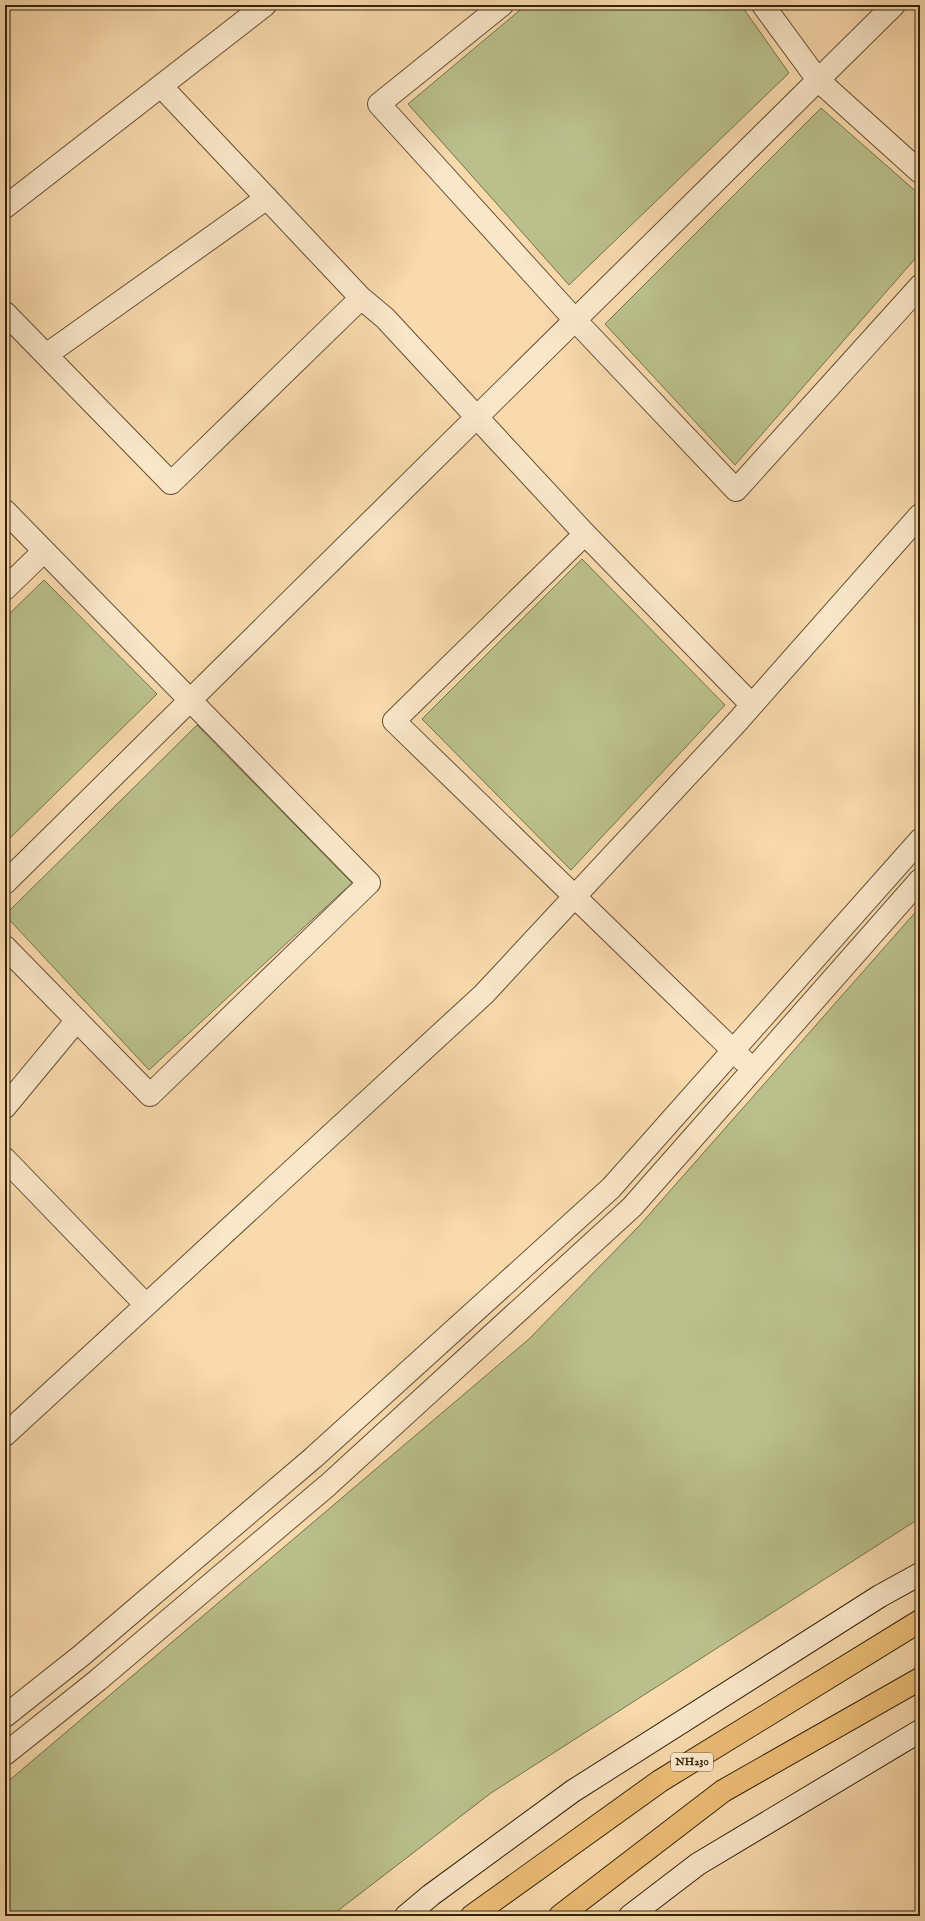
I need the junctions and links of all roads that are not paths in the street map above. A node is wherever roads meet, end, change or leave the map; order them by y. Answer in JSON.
{"nodes":[{"id":1,"x":265,"y":5,"type":"edge"},
{"id":2,"x":502,"y":5,"type":"edge"},
{"id":3,"x":763,"y":5,"type":"edge"},
{"id":4,"x":894,"y":5,"type":"edge"},
{"id":5,"x":818,"y":80,"type":"junction"},
{"id":6,"x":161,"y":86,"type":"junction"},
{"id":7,"x":920,"y":172,"type":"edge"},
{"id":8,"x":267,"y":198,"type":"junction"},
{"id":9,"x":5,"y":207,"type":"edge"},
{"id":10,"x":920,"y":286,"type":"edge"},
{"id":11,"x":361,"y":298,"type":"junction"},
{"id":12,"x":5,"y":313,"type":"edge"},
{"id":13,"x":575,"y":320,"type":"junction"},
{"id":14,"x":46,"y":355,"type":"junction"},
{"id":15,"x":477,"y":417,"type":"junction"},
{"id":16,"x":5,"y":511,"type":"edge"},
{"id":17,"x":920,"y":515,"type":"edge"},
{"id":18,"x":585,"y":534,"type":"junction"},
{"id":19,"x":44,"y":551,"type":"junction"},
{"id":20,"x":5,"y":589,"type":"edge"},
{"id":21,"x":190,"y":700,"type":"junction"},
{"id":22,"x":752,"y":705,"type":"junction"},
{"id":23,"x":920,"y":840,"type":"edge"},
{"id":24,"x":920,"y":880,"type":"edge"},
{"id":25,"x":5,"y":883,"type":"edge"},
{"id":26,"x":575,"y":896,"type":"junction"},
{"id":27,"x":5,"y":947,"type":"edge"},
{"id":28,"x":76,"y":1020,"type":"junction"},
{"id":29,"x":734,"y":1050,"type":"junction"},
{"id":30,"x":753,"y":1069,"type":"junction"},
{"id":31,"x":5,"y":1108,"type":"edge"},
{"id":32,"x":5,"y":1158,"type":"edge"},
{"id":33,"x":146,"y":1305,"type":"junction"},
{"id":34,"x":5,"y":1435,"type":"edge"},
{"id":35,"x":920,"y":1574,"type":"edge"},
{"id":36,"x":920,"y":1621,"type":"edge"},
{"id":37,"x":920,"y":1679,"type":"edge"},
{"id":38,"x":5,"y":1717,"type":"edge"},
{"id":39,"x":920,"y":1730,"type":"edge"},
{"id":40,"x":24,"y":1738,"type":"junction"},
{"id":41,"x":5,"y":1754,"type":"edge"},
{"id":42,"x":406,"y":1916,"type":"edge"},
{"id":43,"x":472,"y":1916,"type":"edge"},
{"id":44,"x":560,"y":1916,"type":"edge"},
{"id":45,"x":630,"y":1916,"type":"edge"}],
"edges":[{"from":1,"to":6,"type":"street"},
{"from":2,"to":13,"type":"street"},
{"from":3,"to":5,"type":"street"},
{"from":4,"to":5,"type":"street"},
{"from":5,"to":7,"type":"street"},
{"from":5,"to":13,"type":"street"},
{"from":6,"to":8,"type":"street"},
{"from":6,"to":9,"type":"street"},
{"from":8,"to":11,"type":"street"},
{"from":8,"to":14,"type":"street"},
{"from":10,"to":13,"type":"street"},
{"from":11,"to":14,"type":"street"},
{"from":11,"to":15,"type":"street"},
{"from":12,"to":14,"type":"street"},
{"from":13,"to":15,"type":"street"},
{"from":15,"to":18,"type":"street"},
{"from":15,"to":21,"type":"street"},
{"from":16,"to":19,"type":"street"},
{"from":17,"to":22,"type":"street"},
{"from":18,"to":22,"type":"street"},
{"from":18,"to":26,"type":"street"},
{"from":19,"to":20,"type":"street"},
{"from":19,"to":21,"type":"street"},
{"from":21,"to":25,"type":"street"},
{"from":21,"to":28,"type":"street"},
{"from":22,"to":26,"type":"street"},
{"from":23,"to":29,"type":"street"},
{"from":24,"to":30,"type":"street"},
{"from":26,"to":29,"type":"street"},
{"from":26,"to":33,"type":"street"},
{"from":27,"to":28,"type":"street"},
{"from":28,"to":31,"type":"street"},
{"from":29,"to":30,"type":"street"},
{"from":29,"to":38,"type":"street"},
{"from":30,"to":40,"type":"street"},
{"from":32,"to":33,"type":"street"},
{"from":33,"to":34,"type":"street"},
{"from":35,"to":42,"type":"street"},
{"from":36,"to":43,"type":"highway","number":"NH230"},
{"from":37,"to":44,"type":"highway"},
{"from":38,"to":40,"type":"street"},
{"from":39,"to":45,"type":"street"},
{"from":40,"to":41,"type":"street"}]}
